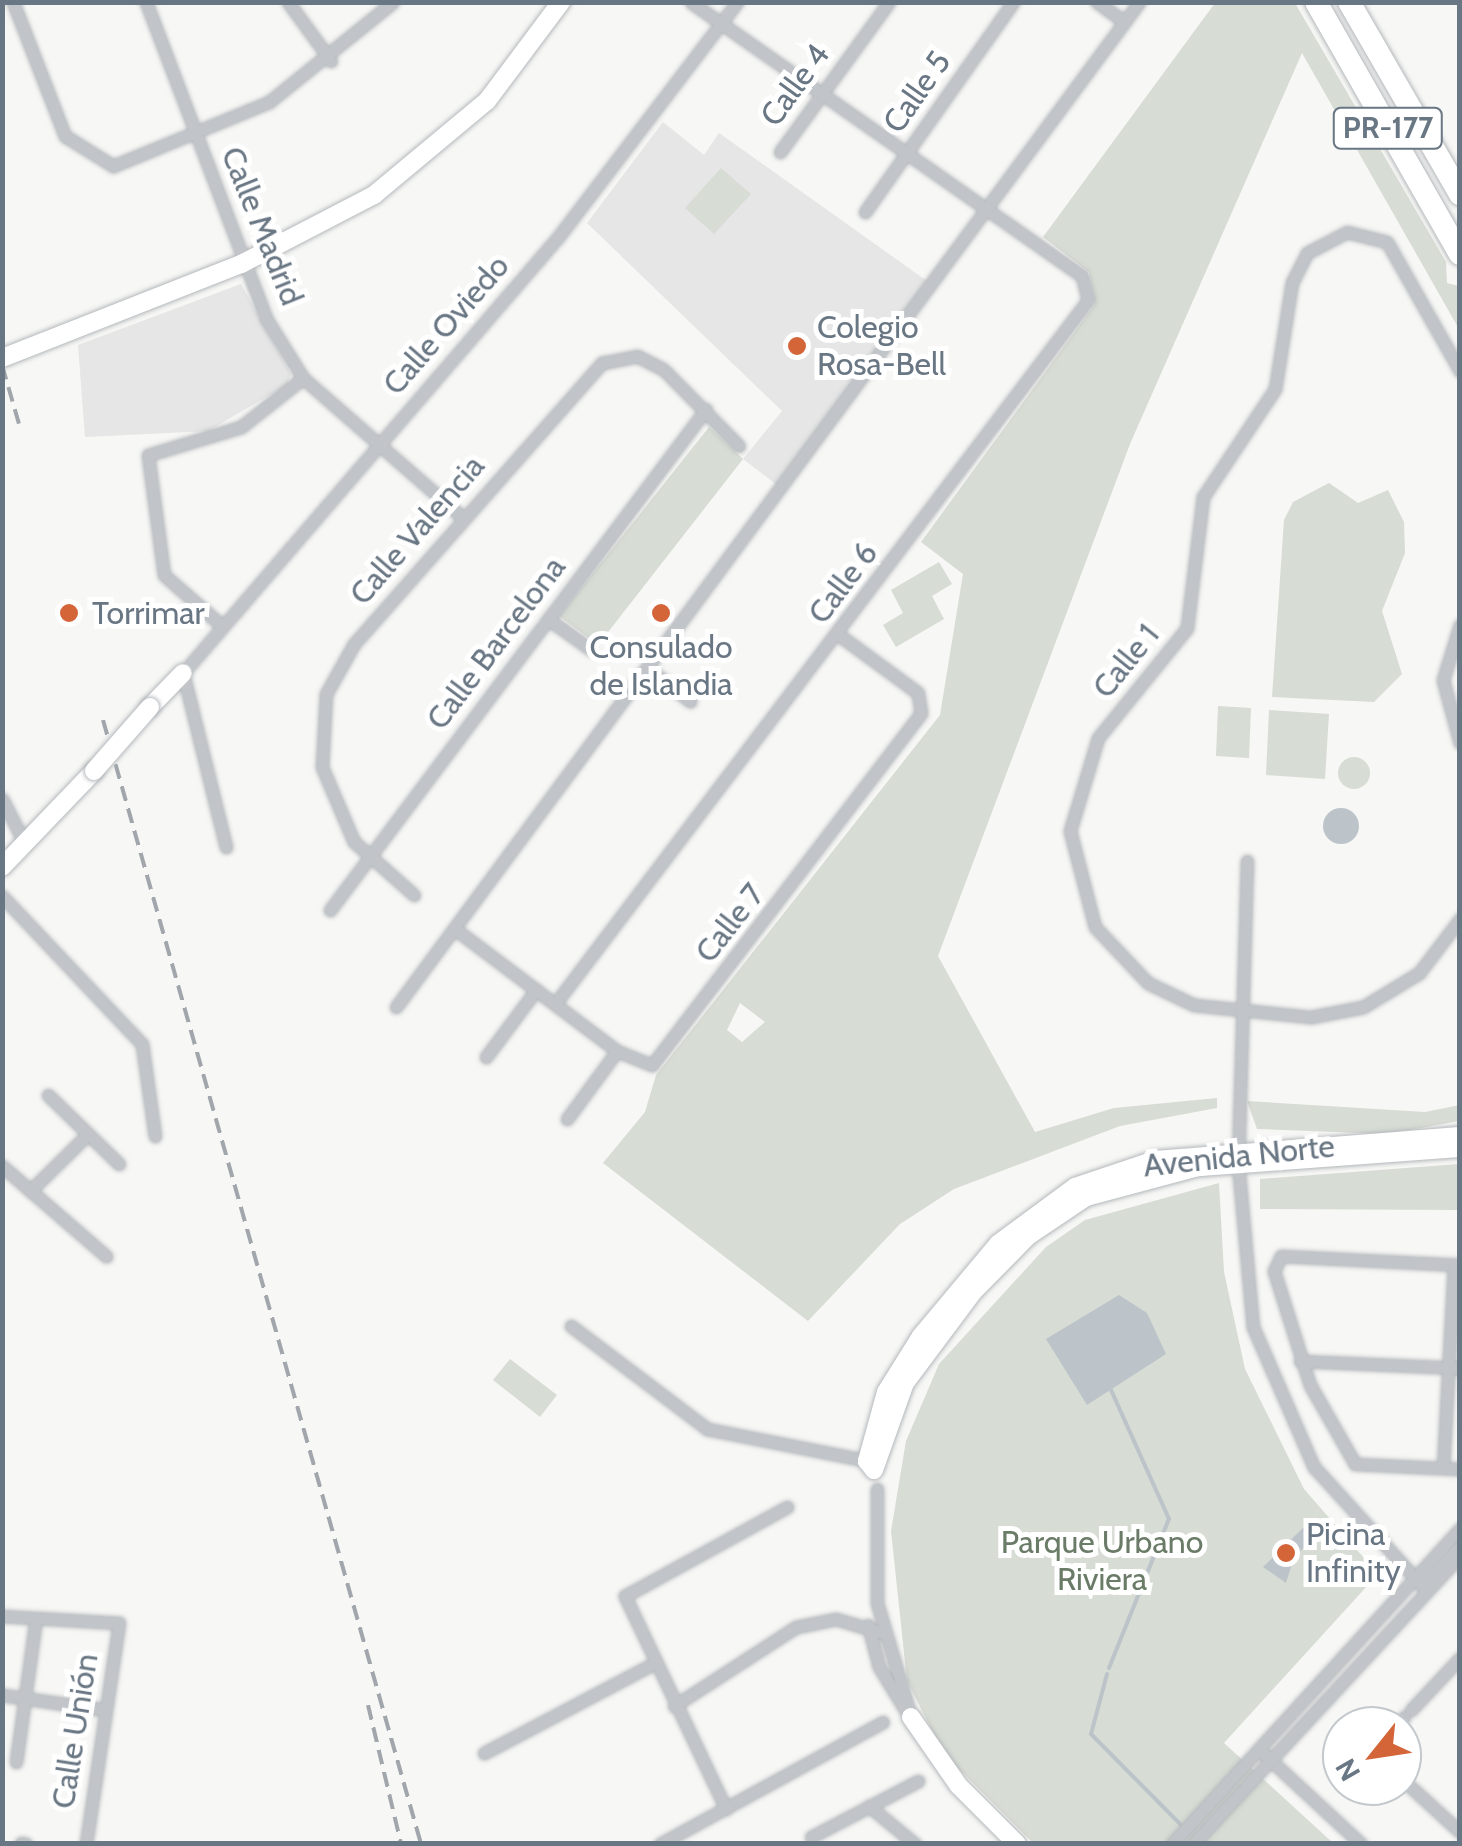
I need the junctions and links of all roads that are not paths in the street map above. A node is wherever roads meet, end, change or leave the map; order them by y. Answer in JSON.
{"nodes":[{"id":1,"x":13,"y":2,"type":"edge"},
{"id":2,"x":146,"y":2,"type":"edge"},
{"id":3,"x":288,"y":2,"type":"edge"},
{"id":4,"x":393,"y":2,"type":"edge"},
{"id":5,"x":561,"y":2,"type":"edge"},
{"id":6,"x":691,"y":2,"type":"edge"},
{"id":7,"x":737,"y":2,"type":"edge"},
{"id":8,"x":889,"y":2,"type":"edge"},
{"id":9,"x":1013,"y":2,"type":"edge"},
{"id":10,"x":1097,"y":2,"type":"edge"},
{"id":11,"x":1140,"y":2,"type":"edge"},
{"id":12,"x":1316,"y":2,"type":"edge"},
{"id":13,"x":1352,"y":4,"type":"edge"},
{"id":14,"x":1125,"y":22,"type":"junction"},
{"id":15,"x":722,"y":24,"type":"junction"},
{"id":16,"x":331,"y":61,"type":"junction"},
{"id":17,"x":822,"y":94,"type":"junction"},
{"id":18,"x":196,"y":135,"type":"junction"},
{"id":19,"x":780,"y":152,"type":"dead end"},
{"id":20,"x":907,"y":154,"type":"junction"},
{"id":21,"x":1460,"y":194,"type":"edge"},
{"id":22,"x":865,"y":212,"type":"dead end"},
{"id":23,"x":992,"y":213,"type":"junction"},
{"id":24,"x":1460,"y":254,"type":"edge"},
{"id":25,"x":241,"y":264,"type":"junction"},
{"id":26,"x":2,"y":358,"type":"edge"},
{"id":27,"x":1460,"y":371,"type":"edge"},
{"id":28,"x":303,"y":378,"type":"junction"},
{"id":29,"x":706,"y":409,"type":"junction"},
{"id":30,"x":738,"y":446,"type":"dead end"},
{"id":31,"x":378,"y":448,"type":"junction"},
{"id":32,"x":463,"y":518,"type":"junction"},
{"id":33,"x":548,"y":619,"type":"junction"},
{"id":34,"x":222,"y":626,"type":"junction"},
{"id":35,"x":1460,"y":626,"type":"edge"},
{"id":36,"x":838,"y":636,"type":"junction"},
{"id":37,"x":590,"y":649,"type":"dead end"},
{"id":38,"x":650,"y":670,"type":"junction"},
{"id":39,"x":183,"y":672,"type":"junction"},
{"id":40,"x":690,"y":701,"type":"dead end"},
{"id":41,"x":1460,"y":743,"type":"edge"},
{"id":42,"x":2,"y":799,"type":"edge"},
{"id":43,"x":25,"y":844,"type":"junction"},
{"id":44,"x":226,"y":847,"type":"dead end"},
{"id":45,"x":370,"y":857,"type":"junction"},
{"id":46,"x":1248,"y":861,"type":"dead end"},
{"id":47,"x":2,"y":868,"type":"edge"},
{"id":48,"x":414,"y":895,"type":"dead end"},
{"id":49,"x":2,"y":896,"type":"edge"},
{"id":50,"x":330,"y":910,"type":"dead end"},
{"id":51,"x":1460,"y":920,"type":"edge"},
{"id":52,"x":455,"y":929,"type":"junction"},
{"id":53,"x":536,"y":990,"type":"junction"},
{"id":54,"x":555,"y":1004,"type":"junction"},
{"id":55,"x":396,"y":1008,"type":"dead end"},
{"id":56,"x":1239,"y":1015,"type":"junction"},
{"id":57,"x":617,"y":1051,"type":"junction"},
{"id":58,"x":486,"y":1057,"type":"dead end"},
{"id":59,"x":48,"y":1094,"type":"dead end"},
{"id":60,"x":567,"y":1119,"type":"dead end"},
{"id":61,"x":88,"y":1134,"type":"junction"},
{"id":62,"x":155,"y":1136,"type":"dead end"},
{"id":63,"x":1460,"y":1136,"type":"edge"},
{"id":64,"x":1460,"y":1148,"type":"edge"},
{"id":65,"x":1238,"y":1156,"type":"junction"},
{"id":66,"x":119,"y":1164,"type":"dead end"},
{"id":67,"x":2,"y":1166,"type":"edge"},
{"id":68,"x":30,"y":1191,"type":"junction"},
{"id":69,"x":106,"y":1256,"type":"dead end"},
{"id":70,"x":1457,"y":1265,"type":"edge"},
{"id":71,"x":571,"y":1326,"type":"dead end"},
{"id":72,"x":1300,"y":1361,"type":"junction"},
{"id":73,"x":1454,"y":1368,"type":"edge"},
{"id":74,"x":1442,"y":1468,"type":"junction"},
{"id":75,"x":1460,"y":1469,"type":"edge"},
{"id":76,"x":874,"y":1471,"type":"junction"},
{"id":77,"x":787,"y":1506,"type":"dead end"},
{"id":78,"x":1460,"y":1529,"type":"edge"},
{"id":79,"x":1460,"y":1546,"type":"edge"},
{"id":80,"x":1460,"y":1556,"type":"edge"},
{"id":81,"x":1414,"y":1578,"type":"junction"},
{"id":82,"x":1424,"y":1588,"type":"junction"},
{"id":83,"x":2,"y":1616,"type":"edge"},
{"id":84,"x":36,"y":1618,"type":"junction"},
{"id":85,"x":868,"y":1625,"type":"junction"},
{"id":86,"x":883,"y":1632,"type":"junction"},
{"id":87,"x":1458,"y":1662,"type":"edge"},
{"id":88,"x":654,"y":1664,"type":"junction"},
{"id":89,"x":2,"y":1695,"type":"edge"},
{"id":90,"x":26,"y":1698,"type":"junction"},
{"id":91,"x":674,"y":1706,"type":"junction"},
{"id":92,"x":1416,"y":1706,"type":"edge"},
{"id":93,"x":106,"y":1710,"type":"junction"},
{"id":94,"x":910,"y":1717,"type":"junction"},
{"id":95,"x":883,"y":1722,"type":"dead end"},
{"id":96,"x":1258,"y":1748,"type":"junction"},
{"id":97,"x":484,"y":1753,"type":"dead end"},
{"id":98,"x":1269,"y":1758,"type":"junction"},
{"id":99,"x":16,"y":1762,"type":"dead end"},
{"id":100,"x":918,"y":1781,"type":"dead end"},
{"id":101,"x":1422,"y":1798,"type":"edge"},
{"id":102,"x":869,"y":1806,"type":"junction"},
{"id":103,"x":726,"y":1809,"type":"junction"},
{"id":104,"x":1460,"y":1832,"type":"edge"},
{"id":105,"x":811,"y":1837,"type":"dead end"},
{"id":106,"x":86,"y":1844,"type":"edge"},
{"id":107,"x":660,"y":1844,"type":"edge"},
{"id":108,"x":915,"y":1844,"type":"edge"},
{"id":109,"x":1018,"y":1844,"type":"edge"},
{"id":110,"x":1172,"y":1844,"type":"edge"},
{"id":111,"x":1193,"y":1844,"type":"edge"},
{"id":112,"x":1361,"y":1844,"type":"edge"}],
"edges":[{"from":1,"to":18,"type":"street"},
{"from":2,"to":18,"type":"street","name":"Calle Madrid"},
{"from":3,"to":16,"type":"street"},
{"from":4,"to":16,"type":"street"},
{"from":5,"to":25,"type":"street"},
{"from":6,"to":15,"type":"street"},
{"from":7,"to":15,"type":"street","name":"Calle Oviedo"},
{"from":8,"to":17,"type":"street","name":"Calle 4"},
{"from":9,"to":20,"type":"street","name":"Calle 5"},
{"from":10,"to":14,"type":"street"},
{"from":11,"to":14,"type":"street"},
{"from":12,"to":24,"type":"highway","number":"PR-177"},
{"from":13,"to":21,"type":"highway","number":"PR-177"},
{"from":14,"to":23,"type":"street"},
{"from":15,"to":17,"type":"street"},
{"from":15,"to":31,"type":"street","name":"Calle Oviedo"},
{"from":16,"to":18,"type":"street"},
{"from":17,"to":19,"type":"street","name":"Calle 4"},
{"from":17,"to":20,"type":"street"},
{"from":18,"to":25,"type":"street","name":"Calle Madrid"},
{"from":20,"to":22,"type":"street","name":"Calle 5"},
{"from":20,"to":23,"type":"street"},
{"from":23,"to":36,"type":"street","name":"Calle 6"},
{"from":23,"to":38,"type":"street"},
{"from":25,"to":26,"type":"street"},
{"from":25,"to":28,"type":"street","name":"Calle Madrid"},
{"from":27,"to":56,"type":"street","name":"Calle 1"},
{"from":28,"to":31,"type":"street","name":"Calle Madrid"},
{"from":28,"to":34,"type":"street"},
{"from":29,"to":30,"type":"street","name":"Calle Valencia"},
{"from":29,"to":32,"type":"street","name":"Calle Valencia"},
{"from":29,"to":33,"type":"street","name":"Calle Barcelona"},
{"from":31,"to":32,"type":"street","name":"Calle Madrid"},
{"from":31,"to":34,"type":"street","name":"Calle Oviedo"},
{"from":32,"to":45,"type":"street","name":"Calle Valencia"},
{"from":33,"to":37,"type":"street"},
{"from":33,"to":45,"type":"street","name":"Calle Barcelona"},
{"from":34,"to":39,"type":"street","name":"Calle Oviedo"},
{"from":35,"to":41,"type":"street"},
{"from":36,"to":54,"type":"street","name":"Calle 6"},
{"from":36,"to":57,"type":"street","name":"Calle 7"},
{"from":38,"to":40,"type":"street"},
{"from":38,"to":52,"type":"street"},
{"from":39,"to":43,"type":"street","bridge":true},
{"from":39,"to":44,"type":"street"},
{"from":42,"to":43,"type":"street"},
{"from":43,"to":47,"type":"street"},
{"from":45,"to":48,"type":"street","name":"Calle Valencia"},
{"from":45,"to":50,"type":"street","name":"Calle Barcelona"},
{"from":46,"to":56,"type":"street"},
{"from":49,"to":62,"type":"street"},
{"from":51,"to":56,"type":"street","name":"Calle 1"},
{"from":52,"to":53,"type":"street","name":"Calle 7"},
{"from":52,"to":55,"type":"street"},
{"from":53,"to":54,"type":"street","name":"Calle 7"},
{"from":53,"to":58,"type":"street"},
{"from":54,"to":57,"type":"street","name":"Calle 7"},
{"from":56,"to":65,"type":"street"},
{"from":57,"to":60,"type":"street"},
{"from":59,"to":61,"type":"street"},
{"from":61,"to":66,"type":"street"},
{"from":61,"to":68,"type":"street"},
{"from":63,"to":65,"type":"street","name":"Avenida Norte"},
{"from":64,"to":65,"type":"street","name":"Avenida Norte"},
{"from":65,"to":76,"type":"street","name":"Avenida Norte"},
{"from":65,"to":81,"type":"street"},
{"from":67,"to":68,"type":"street"},
{"from":68,"to":69,"type":"street"},
{"from":70,"to":72,"type":"street"},
{"from":70,"to":73,"type":"street"},
{"from":71,"to":76,"type":"street"},
{"from":72,"to":73,"type":"street"},
{"from":72,"to":74,"type":"street"},
{"from":73,"to":74,"type":"street"},
{"from":74,"to":75,"type":"street"},
{"from":76,"to":86,"type":"street","name":"Avenida Norte"},
{"from":77,"to":88,"type":"street"},
{"from":78,"to":81,"type":"street"},
{"from":79,"to":82,"type":"street"},
{"from":80,"to":82,"type":"street"},
{"from":81,"to":82,"type":"street"},
{"from":81,"to":96,"type":"street"},
{"from":82,"to":98,"type":"street"},
{"from":83,"to":84,"type":"street","name":"Calle Unión"},
{"from":84,"to":90,"type":"street"},
{"from":84,"to":93,"type":"street","name":"Calle Unión"},
{"from":85,"to":86,"type":"street"},
{"from":85,"to":91,"type":"street"},
{"from":85,"to":94,"type":"street"},
{"from":86,"to":94,"type":"street","name":"Avenida Norte"},
{"from":87,"to":92,"type":"street"},
{"from":88,"to":91,"type":"street"},
{"from":88,"to":97,"type":"street"},
{"from":89,"to":90,"type":"street"},
{"from":90,"to":93,"type":"street"},
{"from":90,"to":99,"type":"street"},
{"from":91,"to":103,"type":"street"},
{"from":93,"to":106,"type":"street","name":"Calle Unión"},
{"from":94,"to":109,"type":"street"},
{"from":95,"to":103,"type":"street"},
{"from":96,"to":98,"type":"street"},
{"from":96,"to":110,"type":"street"},
{"from":98,"to":111,"type":"street"},
{"from":98,"to":112,"type":"street"},
{"from":100,"to":102,"type":"street"},
{"from":101,"to":104,"type":"street"},
{"from":102,"to":105,"type":"street"},
{"from":102,"to":108,"type":"street"},
{"from":103,"to":107,"type":"street"}]}
